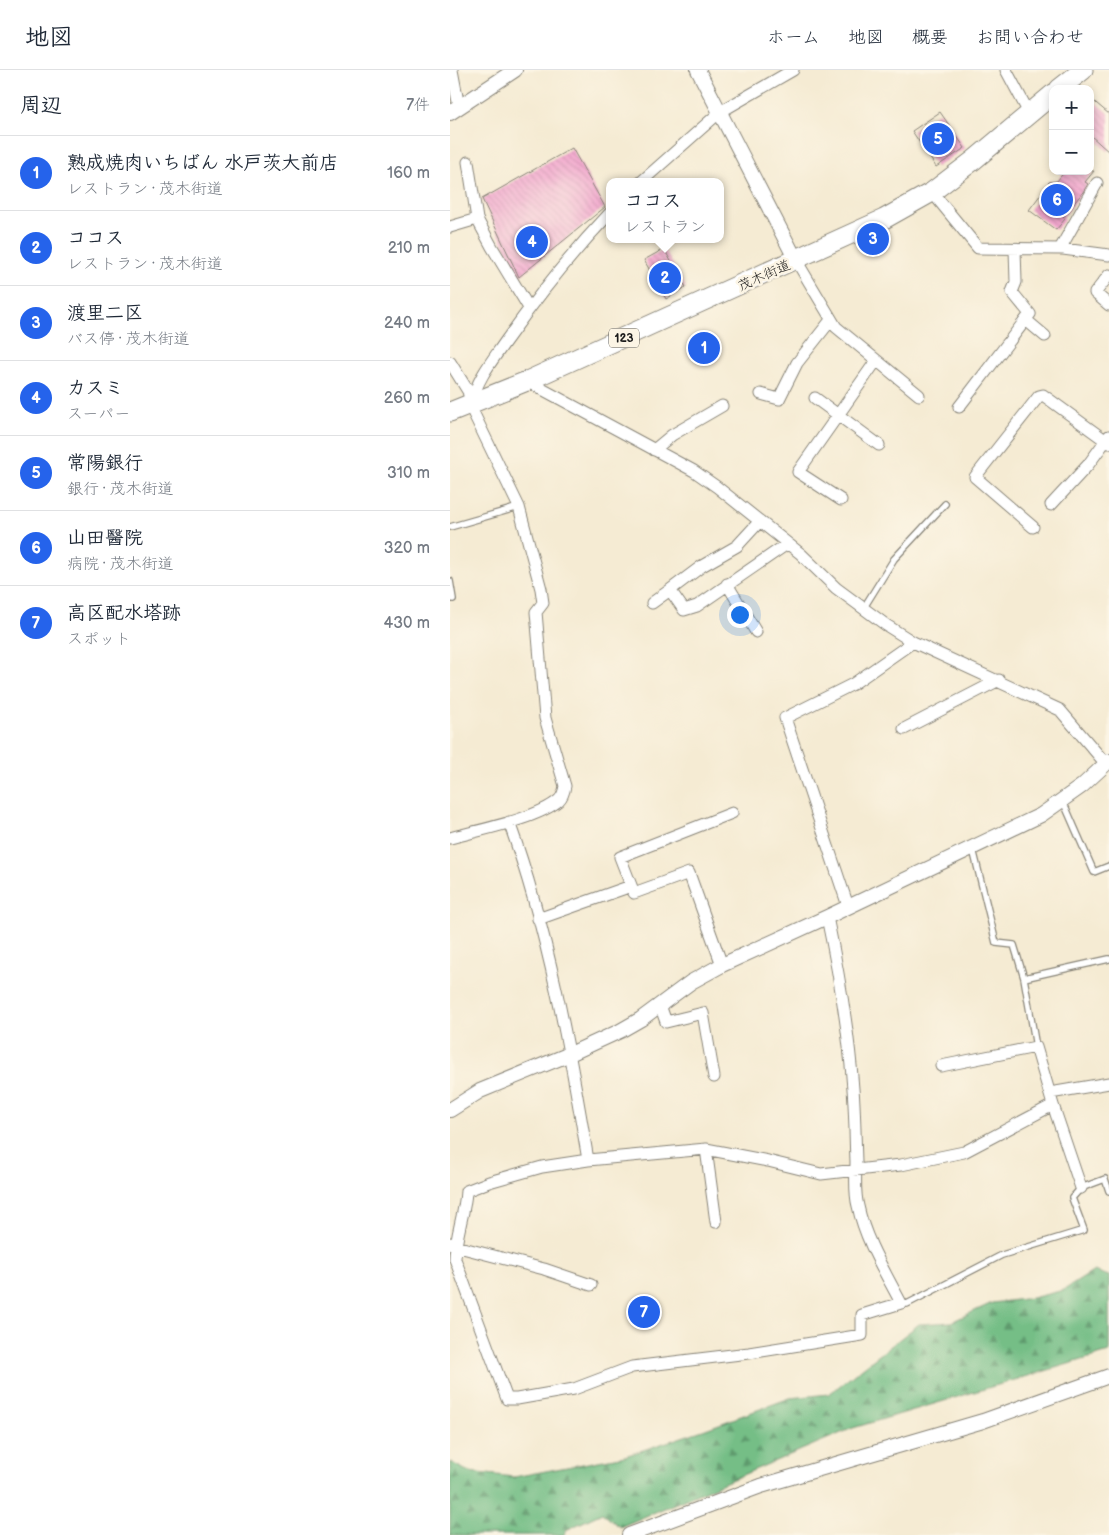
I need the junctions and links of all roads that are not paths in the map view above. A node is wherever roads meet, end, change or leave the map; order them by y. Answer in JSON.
{"nodes":[{"id":1,"x":452,"y":70,"type":"edge"},
{"id":2,"x":515,"y":70,"type":"edge"},
{"id":3,"x":698,"y":70,"type":"edge"},
{"id":4,"x":793,"y":70,"type":"edge"},
{"id":5,"x":1006,"y":70,"type":"edge"},
{"id":6,"x":1083,"y":70,"type":"edge"},
{"id":7,"x":1064,"y":85,"type":"edge"},
{"id":8,"x":1049,"y":97,"type":"edge"},
{"id":9,"x":455,"y":110,"type":"edge"},
{"id":10,"x":720,"y":112,"type":"junction"},
{"id":11,"x":1029,"y":113,"type":"junction"},
{"id":12,"x":468,"y":162,"type":"dead end"},
{"id":13,"x":645,"y":178,"type":"edge"},
{"id":14,"x":1097,"y":183,"type":"dead end"},
{"id":15,"x":932,"y":192,"type":"junction"},
{"id":16,"x":606,"y":217,"type":"edge"},
{"id":17,"x":478,"y":219,"type":"junction"},
{"id":18,"x":450,"y":227,"type":"edge"},
{"id":19,"x":1015,"y":249,"type":"junction"},
{"id":20,"x":1060,"y":249,"type":"junction"},
{"id":21,"x":1109,"y":254,"type":"edge"},
{"id":22,"x":796,"y":260,"type":"junction"},
{"id":23,"x":1109,"y":275,"type":"edge"},
{"id":24,"x":1109,"y":305,"type":"edge"},
{"id":25,"x":529,"y":308,"type":"junction"},
{"id":26,"x":831,"y":320,"type":"junction"},
{"id":27,"x":1026,"y":320,"type":"junction"},
{"id":28,"x":1045,"y":336,"type":"dead end"},
{"id":29,"x":876,"y":361,"type":"junction"},
{"id":30,"x":450,"y":362,"type":"edge"},
{"id":31,"x":527,"y":381,"type":"junction"},
{"id":32,"x":761,"y":394,"type":"dead end"},
{"id":33,"x":919,"y":395,"type":"dead end"},
{"id":34,"x":814,"y":398,"type":"dead end"},
{"id":35,"x":472,"y":404,"type":"junction"},
{"id":36,"x":722,"y":406,"type":"dead end"},
{"id":37,"x":959,"y":407,"type":"dead end"},
{"id":38,"x":450,"y":412,"type":"edge"},
{"id":39,"x":838,"y":415,"type":"junction"},
{"id":40,"x":1108,"y":440,"type":"edge"},
{"id":41,"x":879,"y":444,"type":"dead end"},
{"id":42,"x":654,"y":450,"type":"junction"},
{"id":43,"x":841,"y":500,"type":"dead end"},
{"id":44,"x":944,"y":504,"type":"dead end"},
{"id":45,"x":1051,"y":505,"type":"dead end"},
{"id":46,"x":519,"y":507,"type":"junction"},
{"id":47,"x":760,"y":521,"type":"junction"},
{"id":48,"x":450,"y":527,"type":"edge"},
{"id":49,"x":1033,"y":527,"type":"dead end"},
{"id":50,"x":787,"y":544,"type":"junction"},
{"id":51,"x":450,"y":581,"type":"edge"},
{"id":52,"x":727,"y":584,"type":"junction"},
{"id":53,"x":670,"y":590,"type":"junction"},
{"id":54,"x":453,"y":599,"type":"dead end"},
{"id":55,"x":652,"y":603,"type":"dead end"},
{"id":56,"x":863,"y":609,"type":"junction"},
{"id":57,"x":756,"y":632,"type":"dead end"},
{"id":58,"x":913,"y":642,"type":"junction"},
{"id":59,"x":999,"y":680,"type":"junction"},
{"id":60,"x":904,"y":729,"type":"dead end"},
{"id":61,"x":1107,"y":762,"type":"edge"},
{"id":62,"x":1063,"y":802,"type":"junction"},
{"id":63,"x":732,"y":814,"type":"dead end"},
{"id":64,"x":508,"y":822,"type":"junction"},
{"id":65,"x":450,"y":838,"type":"edge"},
{"id":66,"x":973,"y":848,"type":"junction"},
{"id":67,"x":1109,"y":866,"type":"edge"},
{"id":68,"x":631,"y":886,"type":"junction"},
{"id":69,"x":848,"y":906,"type":"junction"},
{"id":70,"x":827,"y":917,"type":"junction"},
{"id":71,"x":538,"y":919,"type":"junction"},
{"id":72,"x":1109,"y":959,"type":"edge"},
{"id":73,"x":722,"y":965,"type":"junction"},
{"id":74,"x":1024,"y":978,"type":"junction"},
{"id":75,"x":660,"y":1005,"type":"junction"},
{"id":76,"x":1036,"y":1047,"type":"junction"},
{"id":77,"x":570,"y":1054,"type":"junction"},
{"id":78,"x":941,"y":1066,"type":"dead end"},
{"id":79,"x":714,"y":1077,"type":"dead end"},
{"id":80,"x":1109,"y":1083,"type":"edge"},
{"id":81,"x":1050,"y":1093,"type":"junction"},
{"id":82,"x":1053,"y":1105,"type":"junction"},
{"id":83,"x":450,"y":1110,"type":"edge"},
{"id":84,"x":706,"y":1150,"type":"junction"},
{"id":85,"x":588,"y":1160,"type":"junction"},
{"id":86,"x":856,"y":1171,"type":"junction"},
{"id":87,"x":1081,"y":1188,"type":"junction"},
{"id":88,"x":1109,"y":1190,"type":"edge"},
{"id":89,"x":716,"y":1222,"type":"dead end"},
{"id":90,"x":453,"y":1244,"type":"edge"},
{"id":91,"x":591,"y":1285,"type":"dead end"},
{"id":92,"x":901,"y":1303,"type":"junction"},
{"id":93,"x":1109,"y":1376,"type":"edge"},
{"id":94,"x":629,"y":1535,"type":"edge"}],
"edges":[{"from":1,"to":9,"type":"street"},
{"from":2,"to":9,"type":"street"},
{"from":3,"to":10,"type":"street"},
{"from":4,"to":10,"type":"street"},
{"from":5,"to":11,"type":"street"},
{"from":6,"to":7,"type":"highway"},
{"from":8,"to":11,"type":"highway","name":"茂木街道","number":"123"},
{"from":10,"to":13,"type":"street"},
{"from":10,"to":22,"type":"street"},
{"from":11,"to":15,"type":"highway","name":"茂木街道","number":"123"},
{"from":12,"to":17,"type":"street"},
{"from":14,"to":20,"type":"street"},
{"from":15,"to":19,"type":"street"},
{"from":15,"to":22,"type":"highway","name":"茂木街道","number":"123"},
{"from":16,"to":25,"type":"street"},
{"from":17,"to":18,"type":"street"},
{"from":17,"to":25,"type":"street"},
{"from":19,"to":20,"type":"street"},
{"from":19,"to":27,"type":"street"},
{"from":20,"to":21,"type":"street"},
{"from":22,"to":26,"type":"street"},
{"from":22,"to":31,"type":"highway","name":"茂木街道","number":"123"},
{"from":23,"to":24,"type":"street"},
{"from":25,"to":35,"type":"street"},
{"from":26,"to":29,"type":"street"},
{"from":26,"to":32,"type":"street"},
{"from":27,"to":28,"type":"street"},
{"from":27,"to":37,"type":"street"},
{"from":29,"to":33,"type":"street"},
{"from":29,"to":39,"type":"street"},
{"from":30,"to":35,"type":"street"},
{"from":31,"to":35,"type":"highway","name":"茂木街道","number":"123"},
{"from":31,"to":42,"type":"street"},
{"from":34,"to":39,"type":"street"},
{"from":35,"to":38,"type":"highway","name":"茂木街道","number":"123"},
{"from":35,"to":46,"type":"street"},
{"from":36,"to":42,"type":"street"},
{"from":39,"to":41,"type":"street"},
{"from":39,"to":43,"type":"street"},
{"from":40,"to":45,"type":"street"},
{"from":40,"to":49,"type":"street"},
{"from":42,"to":47,"type":"street"},
{"from":44,"to":56,"type":"lane"},
{"from":46,"to":48,"type":"lane"},
{"from":46,"to":64,"type":"street"},
{"from":47,"to":50,"type":"street"},
{"from":47,"to":53,"type":"street"},
{"from":50,"to":52,"type":"street"},
{"from":50,"to":56,"type":"street"},
{"from":51,"to":54,"type":"lane"},
{"from":52,"to":53,"type":"street"},
{"from":52,"to":57,"type":"street"},
{"from":53,"to":55,"type":"street"},
{"from":56,"to":58,"type":"street"},
{"from":58,"to":59,"type":"street"},
{"from":58,"to":69,"type":"street"},
{"from":59,"to":60,"type":"street"},
{"from":59,"to":61,"type":"street"},
{"from":61,"to":62,"type":"street"},
{"from":62,"to":66,"type":"street"},
{"from":62,"to":67,"type":"lane"},
{"from":63,"to":68,"type":"street"},
{"from":64,"to":65,"type":"street"},
{"from":64,"to":71,"type":"street"},
{"from":66,"to":69,"type":"street"},
{"from":66,"to":74,"type":"lane"},
{"from":68,"to":71,"type":"street"},
{"from":68,"to":73,"type":"street"},
{"from":69,"to":70,"type":"street"},
{"from":70,"to":73,"type":"street"},
{"from":70,"to":86,"type":"street"},
{"from":71,"to":77,"type":"street"},
{"from":72,"to":74,"type":"lane"},
{"from":73,"to":75,"type":"street"},
{"from":74,"to":76,"type":"lane"},
{"from":75,"to":77,"type":"street"},
{"from":75,"to":79,"type":"street"},
{"from":76,"to":78,"type":"street"},
{"from":76,"to":81,"type":"street"},
{"from":77,"to":83,"type":"street"},
{"from":77,"to":85,"type":"street"},
{"from":80,"to":81,"type":"street"},
{"from":81,"to":82,"type":"street"},
{"from":82,"to":86,"type":"street"},
{"from":82,"to":87,"type":"street"},
{"from":84,"to":85,"type":"street"},
{"from":84,"to":86,"type":"street"},
{"from":84,"to":89,"type":"street"},
{"from":85,"to":90,"type":"street"},
{"from":86,"to":92,"type":"street"},
{"from":87,"to":88,"type":"lane"},
{"from":87,"to":92,"type":"lane"},
{"from":90,"to":91,"type":"street"},
{"from":90,"to":92,"type":"street"},
{"from":93,"to":94,"type":"street"}]}
